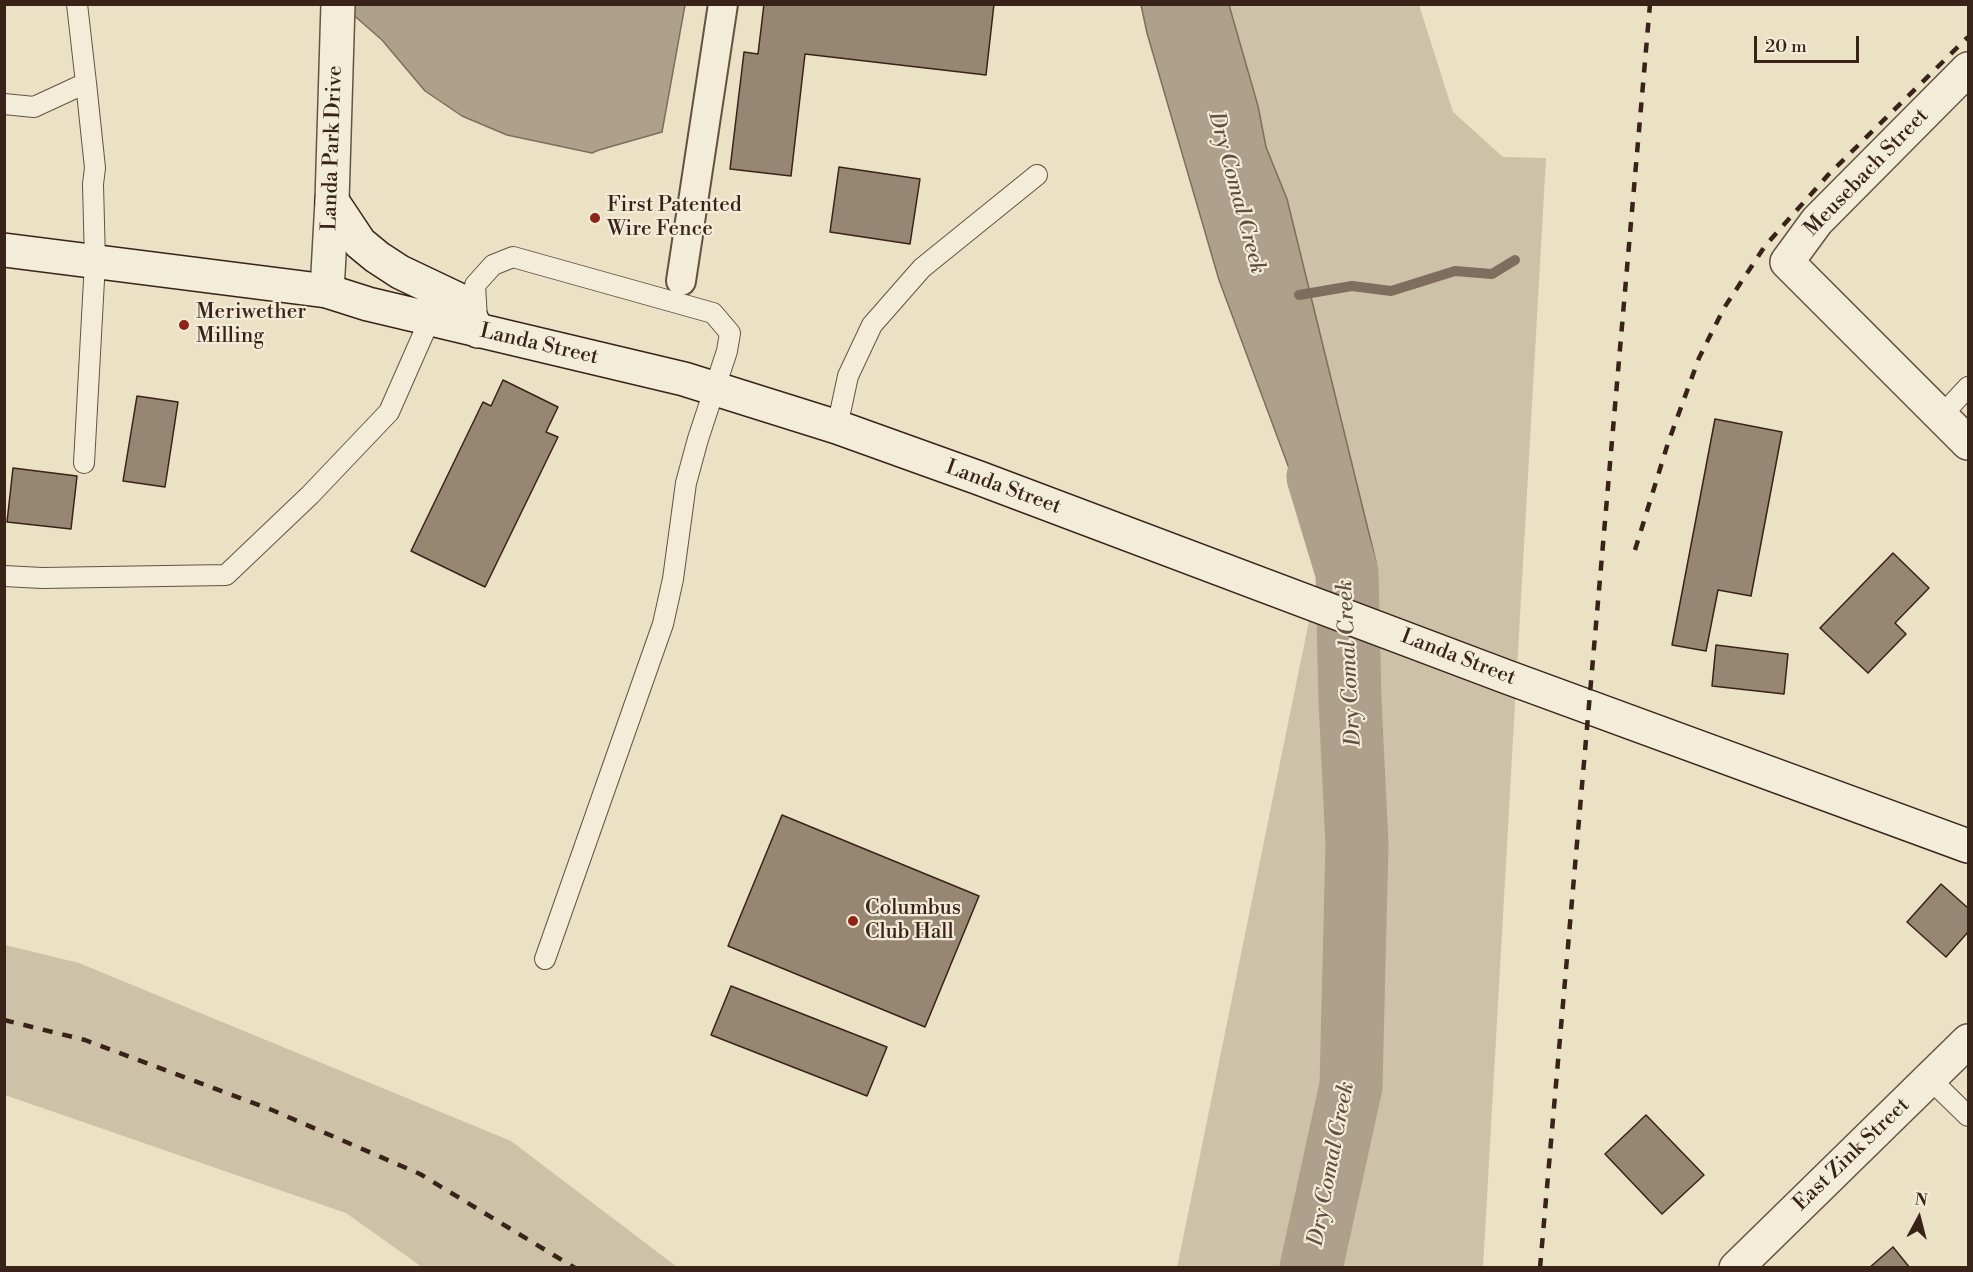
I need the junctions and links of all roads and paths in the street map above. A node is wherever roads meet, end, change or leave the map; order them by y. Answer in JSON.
{"nodes":[{"id":1,"x":76,"y":4,"type":"edge"},
{"id":2,"x":338,"y":4,"type":"edge"},
{"id":3,"x":723,"y":4,"type":"edge"},
{"id":4,"x":1968,"y":69,"type":"edge"},
{"id":5,"x":86,"y":83,"type":"junction"},
{"id":6,"x":4,"y":104,"type":"edge"},
{"id":7,"x":1037,"y":175,"type":"dead end"},
{"id":8,"x":332,"y":201,"type":"junction"},
{"id":9,"x":4,"y":250,"type":"edge"},
{"id":10,"x":95,"y":261,"type":"junction"},
{"id":11,"x":681,"y":281,"type":"dead end"},
{"id":12,"x":327,"y":291,"type":"junction"},
{"id":13,"x":430,"y":320,"type":"junction"},
{"id":14,"x":478,"y":331,"type":"junction"},
{"id":15,"x":1968,"y":387,"type":"edge"},
{"id":16,"x":716,"y":389,"type":"junction"},
{"id":17,"x":1941,"y":416,"type":"junction"},
{"id":18,"x":837,"y":427,"type":"junction"},
{"id":19,"x":1968,"y":443,"type":"edge"},
{"id":20,"x":84,"y":463,"type":"dead end"},
{"id":21,"x":4,"y":576,"type":"edge"},
{"id":22,"x":1968,"y":846,"type":"edge"},
{"id":23,"x":545,"y":959,"type":"dead end"},
{"id":24,"x":1968,"y":1041,"type":"edge"},
{"id":25,"x":1930,"y":1079,"type":"junction"},
{"id":26,"x":1968,"y":1116,"type":"edge"},
{"id":27,"x":1736,"y":1268,"type":"edge"}],
"edges":[{"from":1,"to":5,"type":"lane"},
{"from":2,"to":8,"type":"main road","name":"Landa Park Drive"},
{"from":3,"to":11,"type":"street"},
{"from":4,"to":17,"type":"main road","name":"Meusebach Street"},
{"from":5,"to":6,"type":"lane"},
{"from":5,"to":10,"type":"lane"},
{"from":7,"to":18,"type":"lane"},
{"from":8,"to":12,"type":"main road","name":"Landa Park Drive"},
{"from":8,"to":14,"type":"main road"},
{"from":9,"to":10,"type":"main road","name":"Landa Street"},
{"from":10,"to":12,"type":"main road","name":"Landa Street"},
{"from":10,"to":20,"type":"lane"},
{"from":12,"to":13,"type":"main road","name":"Landa Street"},
{"from":13,"to":14,"type":"main road","name":"Landa Street"},
{"from":13,"to":21,"type":"lane"},
{"from":14,"to":16,"type":"main road","name":"Landa Street"},
{"from":14,"to":16,"type":"lane"},
{"from":15,"to":17,"type":"lane"},
{"from":16,"to":18,"type":"main road","name":"Landa Street"},
{"from":16,"to":23,"type":"lane"},
{"from":17,"to":19,"type":"main road"},
{"from":18,"to":22,"type":"main road","name":"Landa Street"},
{"from":24,"to":25,"type":"main road","name":"East Zink Street"},
{"from":25,"to":26,"type":"lane"},
{"from":25,"to":27,"type":"main road","name":"East Zink Street"}]}
